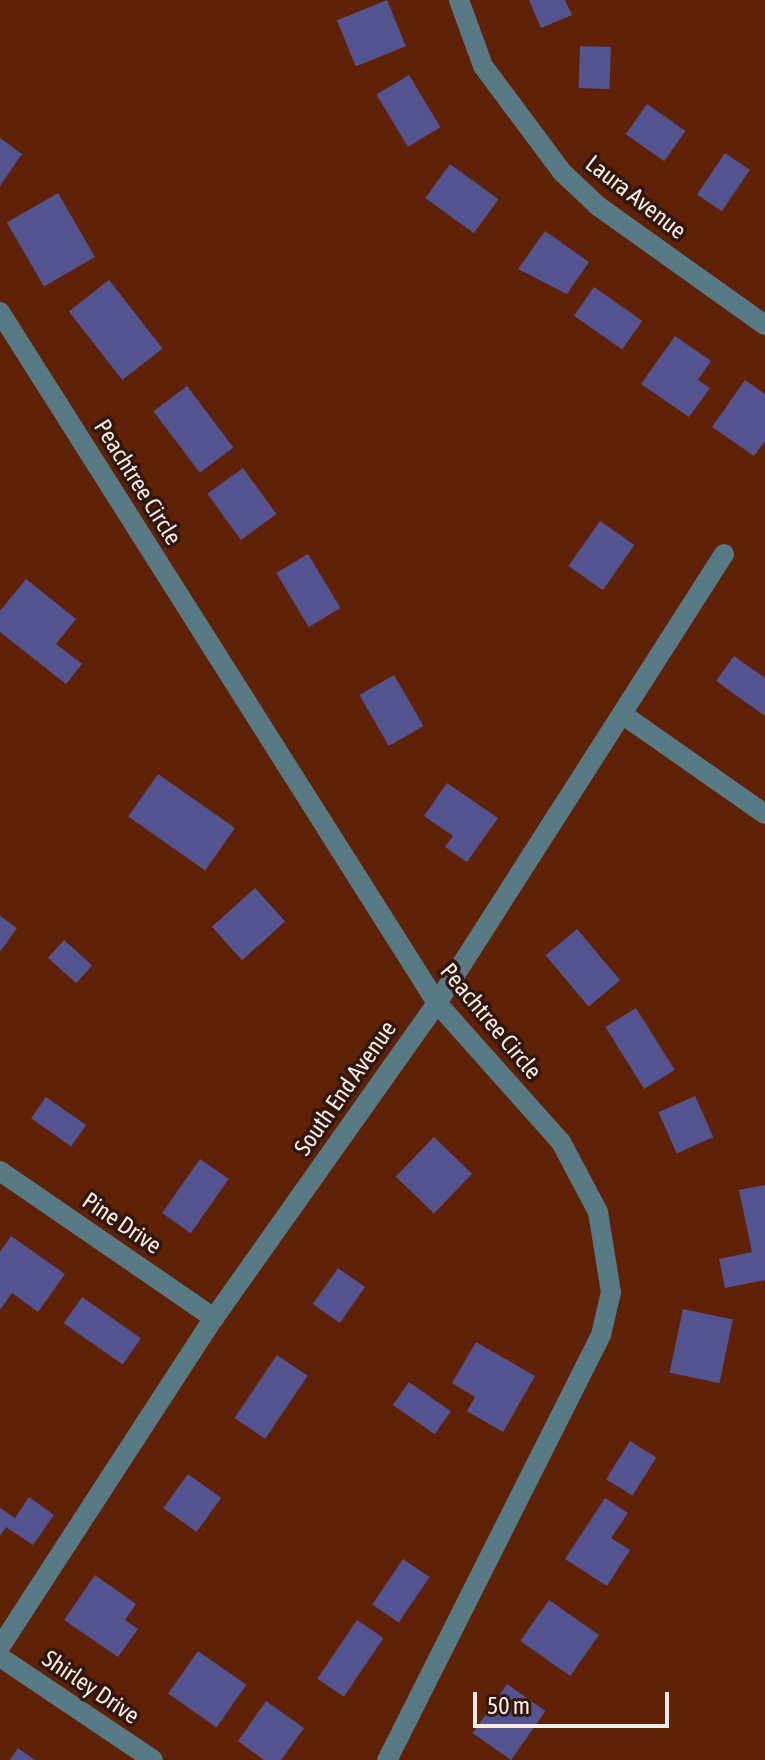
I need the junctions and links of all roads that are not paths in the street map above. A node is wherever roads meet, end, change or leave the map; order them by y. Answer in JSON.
{"nodes":[{"id":1,"x":459,"y":0,"type":"edge"},
{"id":2,"x":0,"y":312,"type":"edge"},
{"id":3,"x":765,"y":325,"type":"edge"},
{"id":4,"x":724,"y":554,"type":"dead end"},
{"id":5,"x":622,"y":714,"type":"junction"},
{"id":6,"x":765,"y":814,"type":"edge"},
{"id":7,"x":437,"y":1003,"type":"junction"},
{"id":8,"x":0,"y":1171,"type":"edge"},
{"id":9,"x":214,"y":1318,"type":"junction"},
{"id":10,"x":0,"y":1647,"type":"edge"},
{"id":11,"x":0,"y":1657,"type":"edge"},
{"id":12,"x":153,"y":1760,"type":"edge"},
{"id":13,"x":387,"y":1760,"type":"edge"}],
"edges":[{"from":1,"to":3,"type":"street","name":"Laura Avenue"},
{"from":2,"to":7,"type":"street","name":"Peachtree Circle"},
{"from":4,"to":5,"type":"street","name":"South End Avenue"},
{"from":5,"to":6,"type":"street"},
{"from":5,"to":7,"type":"street","name":"South End Avenue"},
{"from":7,"to":9,"type":"street","name":"South End Avenue"},
{"from":7,"to":13,"type":"street","name":"Peachtree Circle"},
{"from":8,"to":9,"type":"street","name":"Pine Drive"},
{"from":9,"to":10,"type":"street","name":"South End Avenue"},
{"from":11,"to":12,"type":"street","name":"Shirley Drive"}]}
